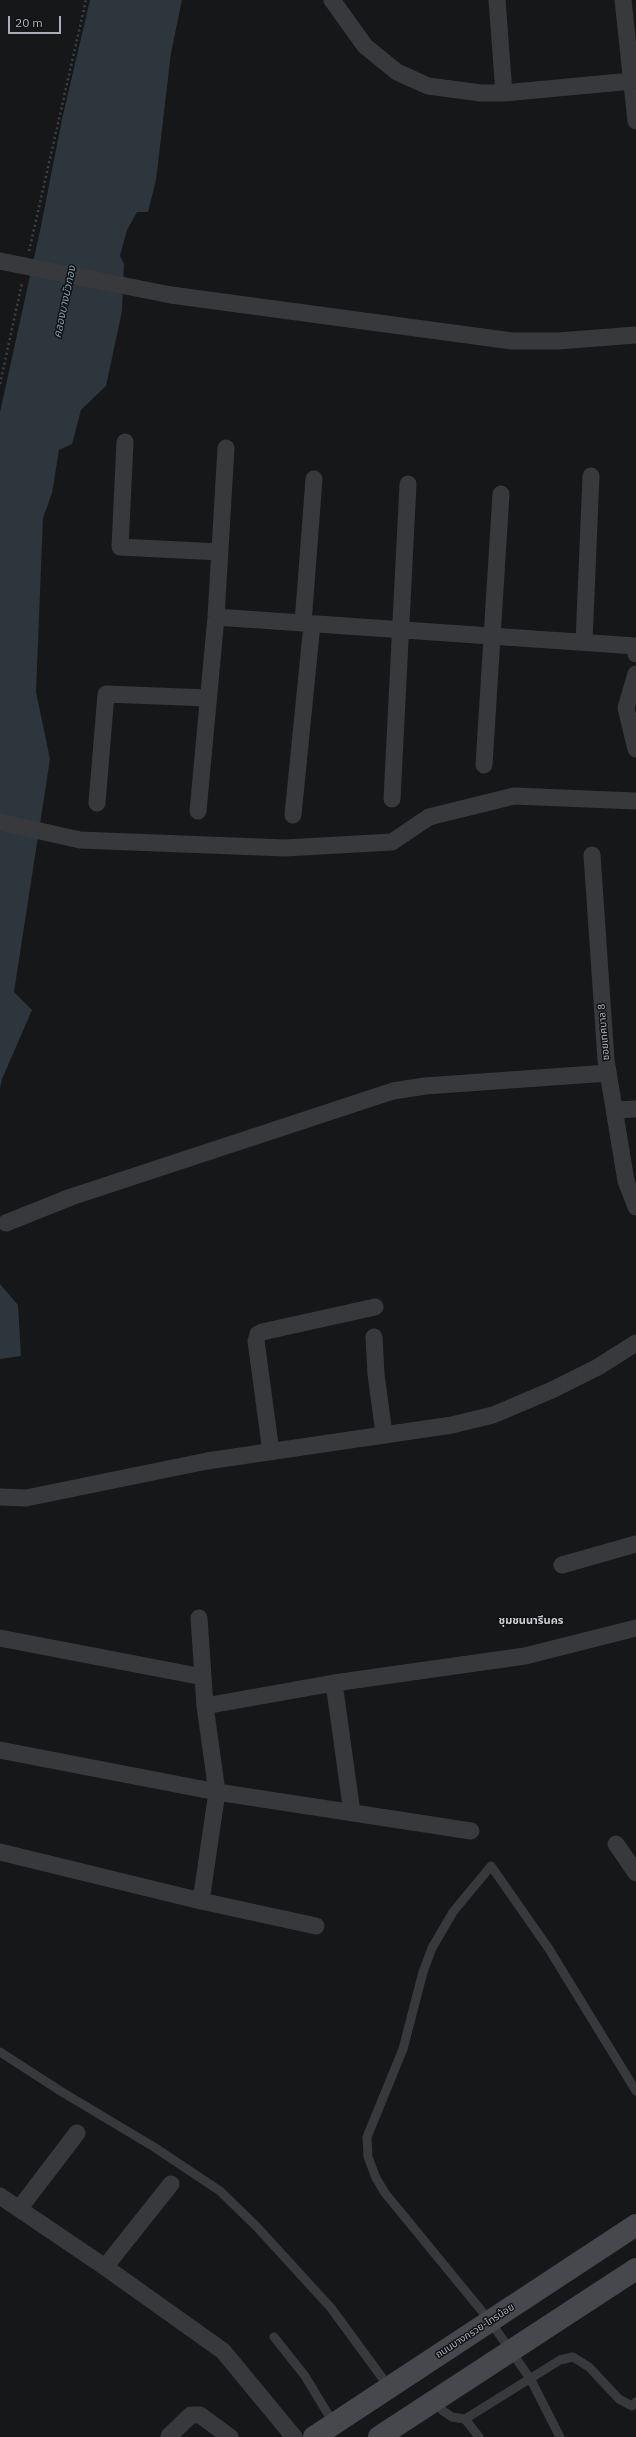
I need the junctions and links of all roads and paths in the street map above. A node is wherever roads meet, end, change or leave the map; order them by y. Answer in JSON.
{"nodes":[{"id":1,"x":86,"y":0,"type":"edge"},
{"id":2,"x":332,"y":0,"type":"edge"},
{"id":3,"x":498,"y":0,"type":"edge"},
{"id":4,"x":623,"y":0,"type":"edge"},
{"id":5,"x":634,"y":80,"type":"edge"},
{"id":6,"x":504,"y":93,"type":"junction"},
{"id":7,"x":636,"y":121,"type":"edge"},
{"id":8,"x":29,"y":254,"type":"dead end"},
{"id":9,"x":0,"y":261,"type":"edge"},
{"id":10,"x":24,"y":277,"type":"dead end"},
{"id":11,"x":636,"y":335,"type":"edge"},
{"id":12,"x":0,"y":384,"type":"edge"},
{"id":13,"x":125,"y":442,"type":"dead end"},
{"id":14,"x":226,"y":448,"type":"dead end"},
{"id":15,"x":591,"y":476,"type":"dead end"},
{"id":16,"x":314,"y":480,"type":"dead end"},
{"id":17,"x":408,"y":484,"type":"dead end"},
{"id":18,"x":501,"y":494,"type":"dead end"},
{"id":19,"x":220,"y":552,"type":"junction"},
{"id":20,"x":216,"y":617,"type":"junction"},
{"id":21,"x":307,"y":623,"type":"junction"},
{"id":22,"x":399,"y":630,"type":"junction"},
{"id":23,"x":494,"y":636,"type":"junction"},
{"id":24,"x":584,"y":642,"type":"junction"},
{"id":25,"x":636,"y":646,"type":"edge"},
{"id":26,"x":636,"y":654,"type":"edge"},
{"id":27,"x":636,"y":674,"type":"edge"},
{"id":28,"x":208,"y":698,"type":"junction"},
{"id":29,"x":636,"y":749,"type":"edge"},
{"id":30,"x":484,"y":764,"type":"dead end"},
{"id":31,"x":392,"y":799,"type":"dead end"},
{"id":32,"x":636,"y":801,"type":"edge"},
{"id":33,"x":97,"y":803,"type":"dead end"},
{"id":34,"x":198,"y":811,"type":"dead end"},
{"id":35,"x":293,"y":815,"type":"dead end"},
{"id":36,"x":0,"y":822,"type":"edge"},
{"id":37,"x":592,"y":855,"type":"dead end"},
{"id":38,"x":608,"y":1073,"type":"junction"},
{"id":39,"x":636,"y":1109,"type":"edge"},
{"id":40,"x":614,"y":1110,"type":"junction"},
{"id":41,"x":636,"y":1207,"type":"edge"},
{"id":42,"x":6,"y":1223,"type":"dead end"},
{"id":43,"x":375,"y":1307,"type":"dead end"},
{"id":44,"x":374,"y":1337,"type":"dead end"},
{"id":45,"x":636,"y":1342,"type":"edge"},
{"id":46,"x":384,"y":1434,"type":"junction"},
{"id":47,"x":271,"y":1452,"type":"junction"},
{"id":48,"x":0,"y":1497,"type":"edge"},
{"id":49,"x":636,"y":1544,"type":"edge"},
{"id":50,"x":562,"y":1565,"type":"dead end"},
{"id":51,"x":199,"y":1618,"type":"dead end"},
{"id":52,"x":636,"y":1628,"type":"edge"},
{"id":53,"x":0,"y":1638,"type":"edge"},
{"id":54,"x":203,"y":1677,"type":"junction"},
{"id":55,"x":334,"y":1683,"type":"junction"},
{"id":56,"x":205,"y":1706,"type":"junction"},
{"id":57,"x":0,"y":1750,"type":"edge"},
{"id":58,"x":217,"y":1792,"type":"junction"},
{"id":59,"x":352,"y":1813,"type":"junction"},
{"id":60,"x":471,"y":1831,"type":"dead end"},
{"id":61,"x":616,"y":1844,"type":"dead end"},
{"id":62,"x":0,"y":1852,"type":"edge"},
{"id":63,"x":636,"y":1872,"type":"edge"},
{"id":64,"x":201,"y":1901,"type":"junction"},
{"id":65,"x":316,"y":1926,"type":"dead end"},
{"id":66,"x":0,"y":2052,"type":"edge"},
{"id":67,"x":636,"y":2091,"type":"edge"},
{"id":68,"x":77,"y":2133,"type":"dead end"},
{"id":69,"x":171,"y":2184,"type":"dead end"},
{"id":70,"x":0,"y":2196,"type":"edge"},
{"id":71,"x":19,"y":2209,"type":"junction"},
{"id":72,"x":636,"y":2225,"type":"edge"},
{"id":73,"x":105,"y":2267,"type":"junction"},
{"id":74,"x":636,"y":2269,"type":"edge"},
{"id":75,"x":490,"y":2321,"type":"junction"},
{"id":76,"x":274,"y":2337,"type":"dead end"},
{"id":77,"x":511,"y":2352,"type":"junction"},
{"id":78,"x":531,"y":2380,"type":"junction"},
{"id":79,"x":389,"y":2387,"type":"junction"},
{"id":80,"x":436,"y":2401,"type":"junction"},
{"id":81,"x":636,"y":2402,"type":"edge"},
{"id":82,"x":465,"y":2419,"type":"junction"},
{"id":83,"x":334,"y":2424,"type":"junction"},
{"id":84,"x":169,"y":2436,"type":"edge"},
{"id":85,"x":230,"y":2437,"type":"edge"},
{"id":86,"x":294,"y":2437,"type":"edge"},
{"id":87,"x":314,"y":2437,"type":"edge"},
{"id":88,"x":379,"y":2437,"type":"edge"},
{"id":89,"x":479,"y":2437,"type":"edge"},
{"id":90,"x":560,"y":2437,"type":"edge"}],
"edges":[{"from":1,"to":8,"type":"path"},
{"from":2,"to":6,"type":"street"},
{"from":3,"to":6,"type":"street"},
{"from":4,"to":5,"type":"street"},
{"from":5,"to":6,"type":"street"},
{"from":5,"to":7,"type":"street"},
{"from":9,"to":11,"type":"street","bridge":true},
{"from":10,"to":12,"type":"path"},
{"from":13,"to":19,"type":"street"},
{"from":14,"to":19,"type":"street"},
{"from":15,"to":24,"type":"street"},
{"from":16,"to":21,"type":"street"},
{"from":17,"to":22,"type":"street"},
{"from":18,"to":23,"type":"street"},
{"from":19,"to":20,"type":"street"},
{"from":20,"to":21,"type":"street"},
{"from":20,"to":28,"type":"street"},
{"from":21,"to":22,"type":"street"},
{"from":21,"to":35,"type":"street"},
{"from":22,"to":23,"type":"street"},
{"from":22,"to":31,"type":"street"},
{"from":23,"to":24,"type":"street"},
{"from":23,"to":30,"type":"street"},
{"from":24,"to":25,"type":"street"},
{"from":25,"to":26,"type":"street"},
{"from":27,"to":29,"type":"street"},
{"from":28,"to":33,"type":"street"},
{"from":28,"to":34,"type":"street"},
{"from":32,"to":36,"type":"street"},
{"from":37,"to":38,"type":"street","name":"ซอยเทศบาล 8"},
{"from":38,"to":40,"type":"street","name":"ซอยเทศบาล 8"},
{"from":38,"to":42,"type":"street"},
{"from":39,"to":40,"type":"street"},
{"from":40,"to":41,"type":"street","name":"ซอยเทศบาล 8"},
{"from":43,"to":47,"type":"street"},
{"from":44,"to":46,"type":"street"},
{"from":45,"to":46,"type":"street"},
{"from":46,"to":47,"type":"street"},
{"from":47,"to":48,"type":"street"},
{"from":49,"to":50,"type":"street"},
{"from":51,"to":54,"type":"street"},
{"from":52,"to":55,"type":"street"},
{"from":53,"to":54,"type":"street"},
{"from":54,"to":56,"type":"street"},
{"from":55,"to":56,"type":"street"},
{"from":55,"to":59,"type":"street"},
{"from":56,"to":58,"type":"street"},
{"from":57,"to":58,"type":"street"},
{"from":58,"to":59,"type":"street"},
{"from":58,"to":64,"type":"street"},
{"from":59,"to":60,"type":"street"},
{"from":61,"to":63,"type":"street"},
{"from":62,"to":64,"type":"street"},
{"from":64,"to":65,"type":"street"},
{"from":66,"to":79,"type":"lane"},
{"from":67,"to":75,"type":"lane"},
{"from":68,"to":71,"type":"street"},
{"from":69,"to":73,"type":"street"},
{"from":70,"to":71,"type":"street"},
{"from":71,"to":73,"type":"street"},
{"from":72,"to":75,"type":"main road","name":"ถนนบางกรวย-ไทรน้อย"},
{"from":73,"to":86,"type":"street"},
{"from":74,"to":77,"type":"main road"},
{"from":75,"to":77,"type":"lane"},
{"from":75,"to":79,"type":"main road","name":"ถนนบางกรวย-ไทรน้อย"},
{"from":76,"to":83,"type":"lane"},
{"from":77,"to":78,"type":"lane"},
{"from":77,"to":80,"type":"main road"},
{"from":78,"to":81,"type":"lane"},
{"from":78,"to":82,"type":"lane"},
{"from":78,"to":90,"type":"lane"},
{"from":79,"to":83,"type":"main road","name":"ถนนบางกรวย-ไทรน้อย"},
{"from":80,"to":82,"type":"lane"},
{"from":80,"to":88,"type":"main road"},
{"from":82,"to":89,"type":"lane"},
{"from":83,"to":87,"type":"main road","name":"ถนนบางกรวย-ไทรน้อย"},
{"from":84,"to":85,"type":"street"}]}
